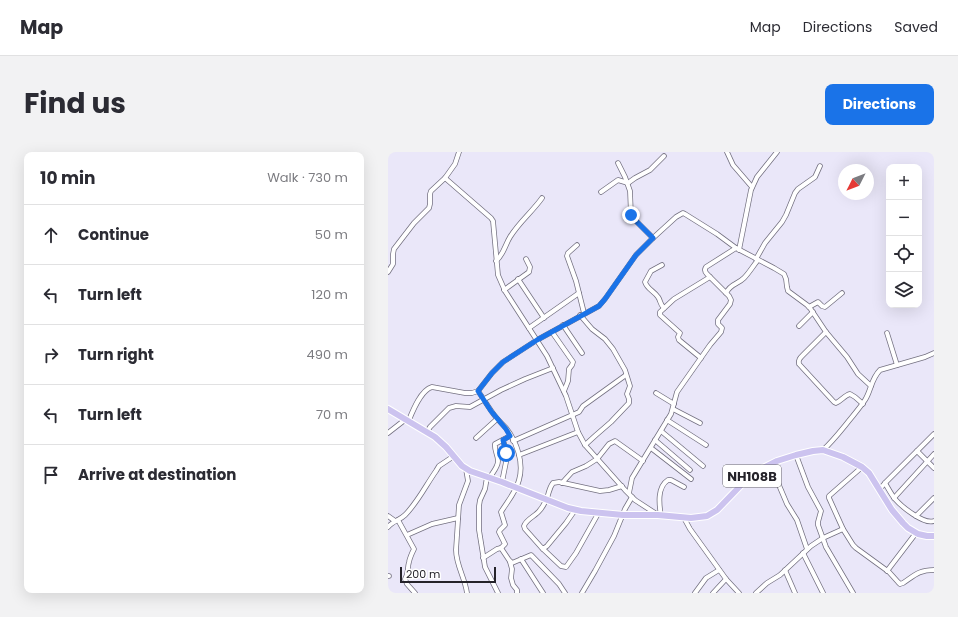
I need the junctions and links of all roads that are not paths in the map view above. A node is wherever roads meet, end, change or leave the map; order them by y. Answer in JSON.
{"nodes":[{"id":1,"x":459,"y":152,"type":"edge"},
{"id":2,"x":727,"y":152,"type":"edge"},
{"id":3,"x":777,"y":152,"type":"edge"},
{"id":4,"x":664,"y":156,"type":"dead end"},
{"id":5,"x":618,"y":163,"type":"dead end"},
{"id":6,"x":820,"y":166,"type":"dead end"},
{"id":7,"x":445,"y":178,"type":"junction"},
{"id":8,"x":628,"y":183,"type":"junction"},
{"id":9,"x":752,"y":187,"type":"junction"},
{"id":10,"x":601,"y":192,"type":"dead end"},
{"id":11,"x":542,"y":198,"type":"dead end"},
{"id":12,"x":653,"y":238,"type":"junction"},
{"id":13,"x":577,"y":245,"type":"dead end"},
{"id":14,"x":737,"y":249,"type":"junction"},
{"id":15,"x":526,"y":259,"type":"dead end"},
{"id":16,"x":757,"y":259,"type":"junction"},
{"id":17,"x":496,"y":261,"type":"junction"},
{"id":18,"x":662,"y":265,"type":"dead end"},
{"id":19,"x":388,"y":272,"type":"edge"},
{"id":20,"x":710,"y":277,"type":"junction"},
{"id":21,"x":518,"y":279,"type":"junction"},
{"id":22,"x":504,"y":290,"type":"junction"},
{"id":23,"x":726,"y":293,"type":"junction"},
{"id":24,"x":842,"y":293,"type":"dead end"},
{"id":25,"x":579,"y":294,"type":"junction"},
{"id":26,"x":810,"y":307,"type":"junction"},
{"id":27,"x":664,"y":308,"type":"junction"},
{"id":28,"x":813,"y":312,"type":"junction"},
{"id":29,"x":582,"y":314,"type":"junction"},
{"id":30,"x":544,"y":318,"type":"junction"},
{"id":31,"x":563,"y":325,"type":"junction"},
{"id":32,"x":799,"y":326,"type":"dead end"},
{"id":33,"x":529,"y":328,"type":"junction"},
{"id":34,"x":552,"y":332,"type":"junction"},
{"id":35,"x":826,"y":332,"type":"junction"},
{"id":36,"x":887,"y":334,"type":"dead end"},
{"id":37,"x":537,"y":340,"type":"junction"},
{"id":38,"x":582,"y":352,"type":"dead end"},
{"id":39,"x":934,"y":353,"type":"edge"},
{"id":40,"x":701,"y":358,"type":"junction"},
{"id":41,"x":897,"y":365,"type":"junction"},
{"id":42,"x":552,"y":368,"type":"junction"},
{"id":43,"x":626,"y":375,"type":"junction"},
{"id":44,"x":871,"y":386,"type":"junction"},
{"id":45,"x":478,"y":391,"type":"junction"},
{"id":46,"x":564,"y":391,"type":"junction"},
{"id":47,"x":656,"y":393,"type":"dead end"},
{"id":48,"x":484,"y":399,"type":"junction"},
{"id":49,"x":674,"y":404,"type":"junction"},
{"id":50,"x":863,"y":404,"type":"junction"},
{"id":51,"x":388,"y":409,"type":"edge"},
{"id":52,"x":673,"y":409,"type":"junction"},
{"id":53,"x":573,"y":415,"type":"junction"},
{"id":54,"x":497,"y":419,"type":"junction"},
{"id":55,"x":407,"y":420,"type":"junction"},
{"id":56,"x":667,"y":420,"type":"junction"},
{"id":57,"x":700,"y":423,"type":"dead end"},
{"id":58,"x":661,"y":431,"type":"junction"},
{"id":59,"x":427,"y":432,"type":"junction"},
{"id":60,"x":578,"y":432,"type":"junction"},
{"id":61,"x":388,"y":433,"type":"edge"},
{"id":62,"x":934,"y":434,"type":"edge"},
{"id":63,"x":476,"y":438,"type":"dead end"},
{"id":64,"x":512,"y":438,"type":"junction"},
{"id":65,"x":503,"y":440,"type":"junction"},
{"id":66,"x":655,"y":440,"type":"junction"},
{"id":67,"x":585,"y":445,"type":"junction"},
{"id":68,"x":706,"y":445,"type":"dead end"},
{"id":69,"x":651,"y":448,"type":"junction"},
{"id":70,"x":823,"y":450,"type":"junction"},
{"id":71,"x":917,"y":451,"type":"junction"},
{"id":72,"x":934,"y":454,"type":"edge"},
{"id":73,"x":519,"y":455,"type":"junction"},
{"id":74,"x":796,"y":455,"type":"junction"},
{"id":75,"x":454,"y":456,"type":"junction"},
{"id":76,"x":597,"y":459,"type":"junction"},
{"id":77,"x":643,"y":460,"type":"junction"},
{"id":78,"x":927,"y":461,"type":"junction"},
{"id":79,"x":770,"y":464,"type":"junction"},
{"id":80,"x":703,"y":466,"type":"dead end"},
{"id":81,"x":862,"y":466,"type":"junction"},
{"id":82,"x":934,"y":468,"type":"edge"},
{"id":83,"x":466,"y":469,"type":"junction"},
{"id":84,"x":690,"y":470,"type":"dead end"},
{"id":85,"x":489,"y":477,"type":"junction"},
{"id":86,"x":691,"y":479,"type":"dead end"},
{"id":87,"x":502,"y":482,"type":"junction"},
{"id":88,"x":562,"y":483,"type":"junction"},
{"id":89,"x":885,"y":483,"type":"junction"},
{"id":90,"x":622,"y":486,"type":"junction"},
{"id":91,"x":684,"y":487,"type":"dead end"},
{"id":92,"x":516,"y":488,"type":"junction"},
{"id":93,"x":879,"y":490,"type":"junction"},
{"id":94,"x":630,"y":495,"type":"junction"},
{"id":95,"x":894,"y":498,"type":"junction"},
{"id":96,"x":934,"y":498,"type":"edge"},
{"id":97,"x":547,"y":500,"type":"junction"},
{"id":98,"x":575,"y":510,"type":"junction"},
{"id":99,"x":599,"y":512,"type":"junction"},
{"id":100,"x":623,"y":515,"type":"junction"},
{"id":101,"x":659,"y":515,"type":"junction"},
{"id":102,"x":388,"y":516,"type":"edge"},
{"id":103,"x":916,"y":516,"type":"junction"},
{"id":104,"x":458,"y":518,"type":"junction"},
{"id":105,"x":684,"y":518,"type":"junction"},
{"id":106,"x":396,"y":521,"type":"junction"},
{"id":107,"x":934,"y":521,"type":"edge"},
{"id":108,"x":388,"y":527,"type":"edge"},
{"id":109,"x":843,"y":529,"type":"junction"},
{"id":110,"x":916,"y":533,"type":"junction"},
{"id":111,"x":407,"y":536,"type":"junction"},
{"id":112,"x":934,"y":536,"type":"edge"},
{"id":113,"x":823,"y":538,"type":"junction"},
{"id":114,"x":501,"y":548,"type":"junction"},
{"id":115,"x":543,"y":549,"type":"junction"},
{"id":116,"x":807,"y":549,"type":"junction"},
{"id":117,"x":803,"y":553,"type":"junction"},
{"id":118,"x":483,"y":558,"type":"junction"},
{"id":119,"x":521,"y":559,"type":"junction"},
{"id":120,"x":510,"y":562,"type":"junction"},
{"id":121,"x":719,"y":570,"type":"junction"},
{"id":122,"x":785,"y":570,"type":"junction"},
{"id":123,"x":934,"y":570,"type":"edge"},
{"id":124,"x":887,"y":571,"type":"junction"},
{"id":125,"x":726,"y":579,"type":"junction"},
{"id":126,"x":415,"y":593,"type":"edge"},
{"id":127,"x":467,"y":593,"type":"edge"},
{"id":128,"x":498,"y":593,"type":"edge"},
{"id":129,"x":517,"y":593,"type":"edge"},
{"id":130,"x":543,"y":593,"type":"edge"},
{"id":131,"x":565,"y":593,"type":"edge"},
{"id":132,"x":582,"y":593,"type":"edge"},
{"id":133,"x":695,"y":593,"type":"edge"},
{"id":134,"x":713,"y":593,"type":"edge"},
{"id":135,"x":738,"y":593,"type":"edge"},
{"id":136,"x":756,"y":593,"type":"edge"},
{"id":137,"x":795,"y":593,"type":"edge"},
{"id":138,"x":823,"y":593,"type":"edge"},
{"id":139,"x":853,"y":593,"type":"edge"}],
"edges":[{"from":1,"to":7,"type":"street"},
{"from":2,"to":9,"type":"street"},
{"from":3,"to":9,"type":"street"},
{"from":4,"to":8,"type":"street"},
{"from":5,"to":8,"type":"street"},
{"from":6,"to":16,"type":"street"},
{"from":7,"to":17,"type":"street"},
{"from":7,"to":19,"type":"street"},
{"from":8,"to":10,"type":"street"},
{"from":8,"to":12,"type":"street"},
{"from":9,"to":14,"type":"street"},
{"from":11,"to":17,"type":"street"},
{"from":12,"to":14,"type":"street"},
{"from":12,"to":29,"type":"street"},
{"from":13,"to":25,"type":"street"},
{"from":14,"to":16,"type":"street"},
{"from":14,"to":20,"type":"street"},
{"from":15,"to":21,"type":"street"},
{"from":16,"to":23,"type":"street"},
{"from":16,"to":26,"type":"street"},
{"from":17,"to":22,"type":"street"},
{"from":18,"to":27,"type":"street"},
{"from":20,"to":23,"type":"street"},
{"from":20,"to":27,"type":"street"},
{"from":21,"to":22,"type":"street"},
{"from":21,"to":30,"type":"street"},
{"from":22,"to":33,"type":"street"},
{"from":23,"to":40,"type":"street"},
{"from":24,"to":26,"type":"street"},
{"from":25,"to":29,"type":"street"},
{"from":25,"to":30,"type":"street"},
{"from":26,"to":28,"type":"street"},
{"from":27,"to":40,"type":"street"},
{"from":28,"to":32,"type":"street"},
{"from":28,"to":35,"type":"street"},
{"from":29,"to":31,"type":"street"},
{"from":29,"to":43,"type":"street"},
{"from":30,"to":33,"type":"street"},
{"from":31,"to":34,"type":"street"},
{"from":31,"to":38,"type":"street"},
{"from":33,"to":37,"type":"street"},
{"from":34,"to":37,"type":"street"},
{"from":34,"to":46,"type":"street"},
{"from":35,"to":44,"type":"street"},
{"from":35,"to":50,"type":"street"},
{"from":36,"to":41,"type":"street"},
{"from":37,"to":42,"type":"street"},
{"from":37,"to":45,"type":"street"},
{"from":39,"to":41,"type":"street"},
{"from":40,"to":49,"type":"street"},
{"from":41,"to":44,"type":"street"},
{"from":42,"to":46,"type":"street"},
{"from":42,"to":48,"type":"street"},
{"from":43,"to":53,"type":"street"},
{"from":43,"to":67,"type":"street"},
{"from":44,"to":50,"type":"street"},
{"from":45,"to":48,"type":"street"},
{"from":45,"to":55,"type":"street"},
{"from":46,"to":53,"type":"street"},
{"from":47,"to":49,"type":"street"},
{"from":48,"to":54,"type":"street"},
{"from":48,"to":59,"type":"street"},
{"from":49,"to":52,"type":"street"},
{"from":50,"to":70,"type":"street"},
{"from":51,"to":55,"type":"highway","number":"NH108B"},
{"from":52,"to":56,"type":"street"},
{"from":52,"to":57,"type":"street"},
{"from":53,"to":60,"type":"street"},
{"from":53,"to":64,"type":"street"},
{"from":54,"to":63,"type":"street"},
{"from":54,"to":64,"type":"street"},
{"from":55,"to":59,"type":"highway","number":"NH108B"},
{"from":55,"to":61,"type":"street"},
{"from":56,"to":58,"type":"street"},
{"from":56,"to":68,"type":"street"},
{"from":58,"to":66,"type":"street"},
{"from":58,"to":80,"type":"street"},
{"from":59,"to":75,"type":"highway","number":"NH108B"},
{"from":60,"to":67,"type":"street"},
{"from":60,"to":73,"type":"street"},
{"from":62,"to":71,"type":"street"},
{"from":64,"to":65,"type":"street"},
{"from":64,"to":73,"type":"street"},
{"from":65,"to":85,"type":"street"},
{"from":65,"to":87,"type":"street"},
{"from":66,"to":69,"type":"street"},
{"from":66,"to":84,"type":"street"},
{"from":67,"to":76,"type":"street"},
{"from":69,"to":77,"type":"street"},
{"from":69,"to":86,"type":"street"},
{"from":70,"to":74,"type":"highway","number":"NH108B"},
{"from":70,"to":81,"type":"highway","number":"NH108B"},
{"from":71,"to":78,"type":"street"},
{"from":71,"to":89,"type":"street"},
{"from":72,"to":78,"type":"street"},
{"from":73,"to":92,"type":"street"},
{"from":74,"to":79,"type":"highway","number":"NH108B"},
{"from":74,"to":113,"type":"street"},
{"from":75,"to":83,"type":"highway","number":"NH108B"},
{"from":75,"to":106,"type":"street"},
{"from":76,"to":77,"type":"street"},
{"from":76,"to":88,"type":"street"},
{"from":76,"to":90,"type":"street"},
{"from":77,"to":94,"type":"street"},
{"from":78,"to":82,"type":"street"},
{"from":78,"to":95,"type":"street"},
{"from":79,"to":105,"type":"highway","number":"NH108B"},
{"from":79,"to":116,"type":"street"},
{"from":81,"to":93,"type":"highway","number":"NH108B"},
{"from":81,"to":109,"type":"street"},
{"from":83,"to":85,"type":"highway","number":"NH108B"},
{"from":83,"to":104,"type":"street"},
{"from":85,"to":87,"type":"highway","number":"NH108B"},
{"from":85,"to":118,"type":"street"},
{"from":87,"to":92,"type":"highway","number":"NH108B"},
{"from":88,"to":90,"type":"street"},
{"from":88,"to":97,"type":"street"},
{"from":89,"to":93,"type":"street"},
{"from":89,"to":95,"type":"street"},
{"from":90,"to":94,"type":"street"},
{"from":91,"to":101,"type":"street"},
{"from":92,"to":97,"type":"highway","number":"NH108B"},
{"from":92,"to":114,"type":"street"},
{"from":93,"to":110,"type":"highway","number":"NH108B"},
{"from":94,"to":100,"type":"street"},
{"from":94,"to":101,"type":"street"},
{"from":95,"to":103,"type":"street"},
{"from":96,"to":103,"type":"street"},
{"from":97,"to":98,"type":"highway","number":"NH108B"},
{"from":97,"to":115,"type":"street"},
{"from":98,"to":99,"type":"highway","number":"NH108B"},
{"from":98,"to":115,"type":"street"},
{"from":99,"to":100,"type":"highway","number":"NH108B"},
{"from":99,"to":115,"type":"street"},
{"from":100,"to":101,"type":"highway","number":"NH108B"},
{"from":100,"to":132,"type":"street"},
{"from":101,"to":105,"type":"highway","number":"NH108B"},
{"from":102,"to":106,"type":"street"},
{"from":103,"to":107,"type":"street"},
{"from":104,"to":111,"type":"street"},
{"from":104,"to":127,"type":"street"},
{"from":105,"to":121,"type":"street"},
{"from":106,"to":108,"type":"street"},
{"from":106,"to":111,"type":"street"},
{"from":109,"to":113,"type":"street"},
{"from":109,"to":124,"type":"street"},
{"from":110,"to":112,"type":"highway","number":"NH108B"},
{"from":110,"to":124,"type":"street"},
{"from":111,"to":126,"type":"street"},
{"from":113,"to":116,"type":"street"},
{"from":113,"to":139,"type":"street"},
{"from":114,"to":118,"type":"street"},
{"from":114,"to":120,"type":"street"},
{"from":116,"to":117,"type":"street"},
{"from":117,"to":122,"type":"street"},
{"from":117,"to":138,"type":"street"},
{"from":118,"to":128,"type":"street"},
{"from":119,"to":120,"type":"street"},
{"from":119,"to":130,"type":"street"},
{"from":119,"to":131,"type":"street"},
{"from":120,"to":129,"type":"street"},
{"from":121,"to":125,"type":"street"},
{"from":121,"to":133,"type":"street"},
{"from":122,"to":136,"type":"street"},
{"from":122,"to":137,"type":"street"},
{"from":123,"to":124,"type":"street"},
{"from":125,"to":134,"type":"street"},
{"from":125,"to":135,"type":"street"}]}
